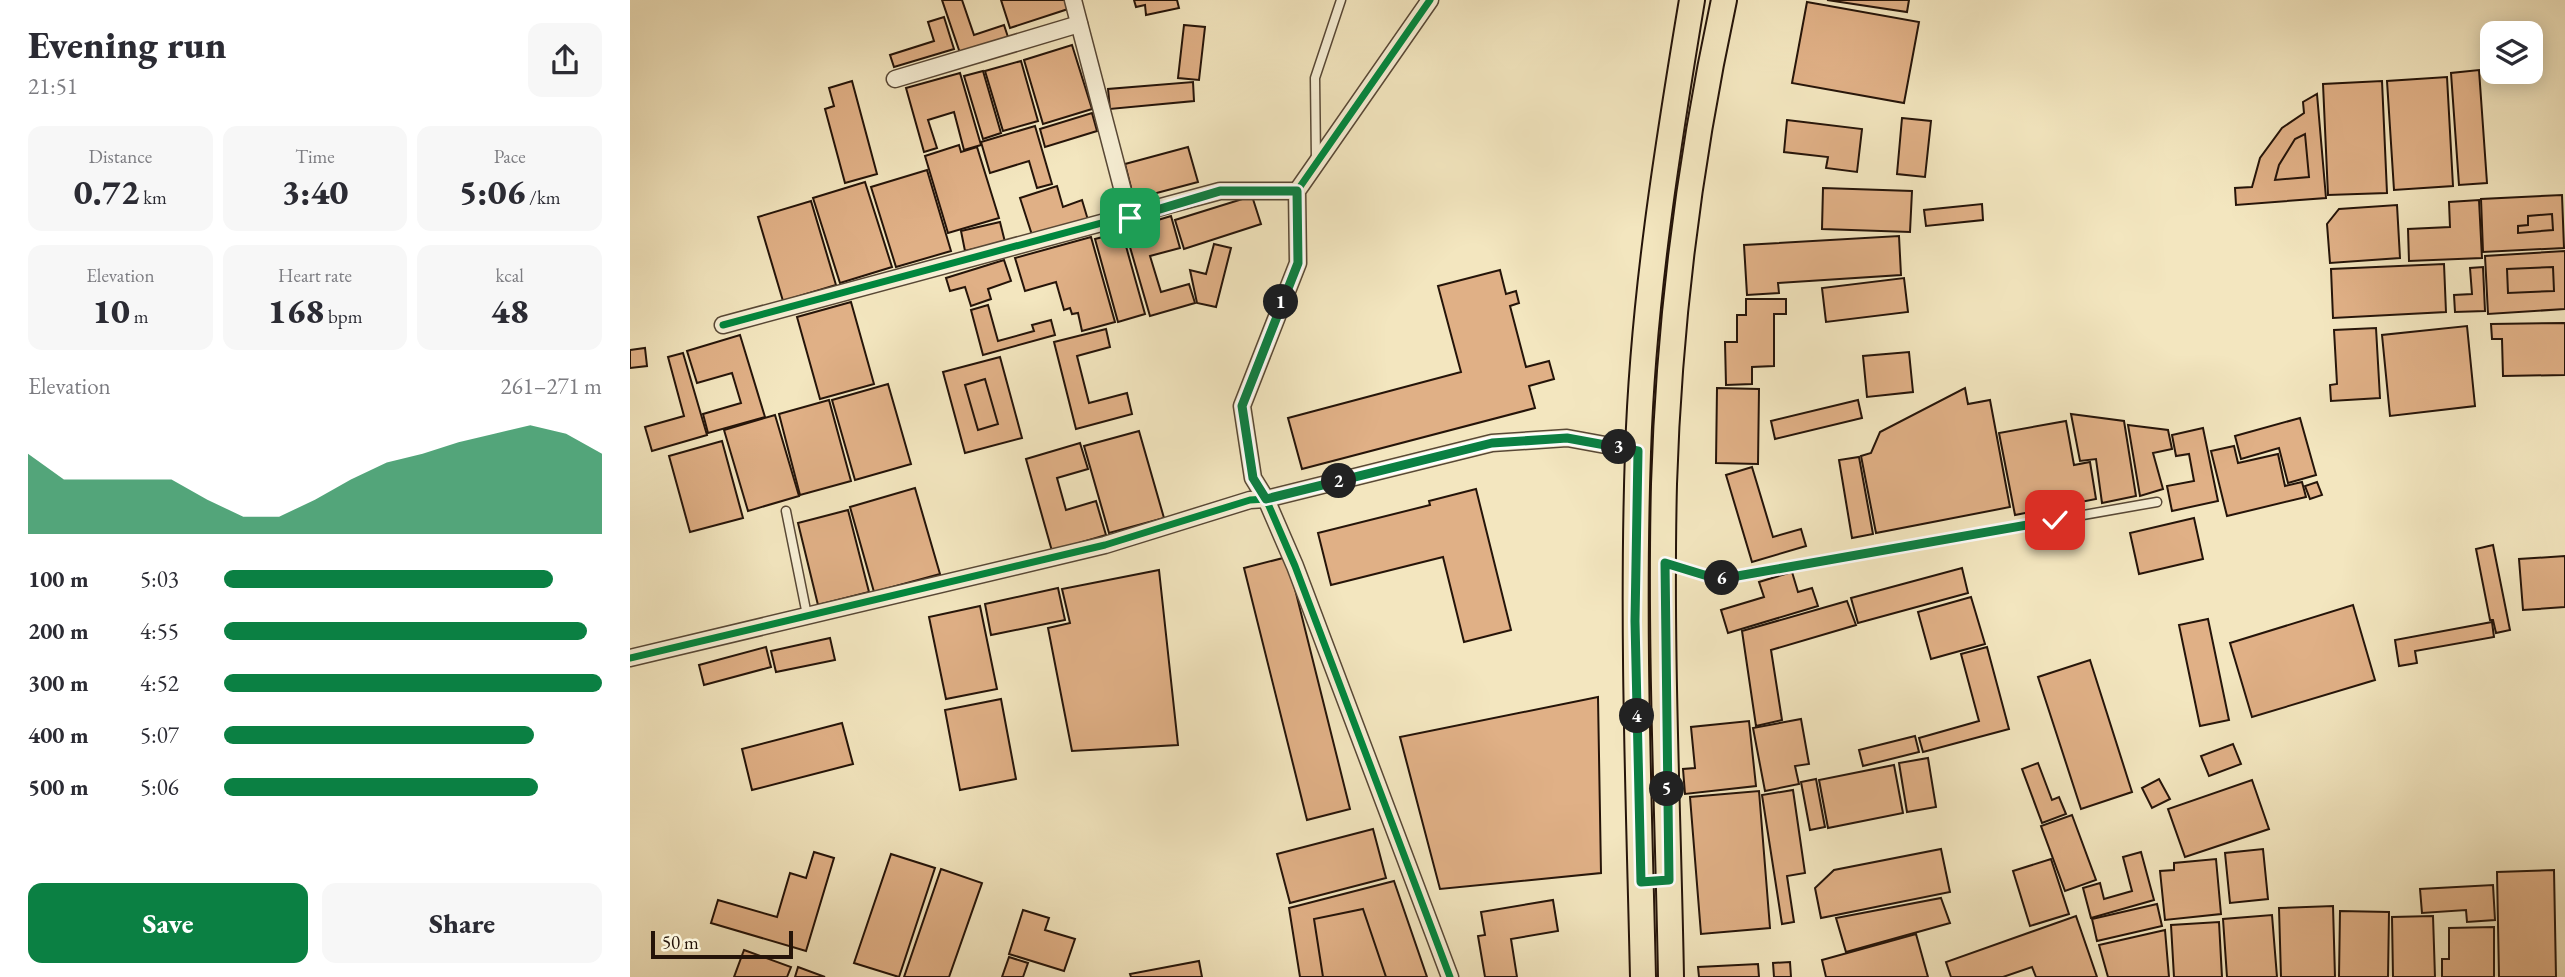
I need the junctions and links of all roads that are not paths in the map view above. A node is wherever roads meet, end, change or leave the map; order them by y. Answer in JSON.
{"nodes":[{"id":1,"x":1073,"y":0,"type":"edge"},
{"id":2,"x":1342,"y":0,"type":"edge"},
{"id":3,"x":1430,"y":0,"type":"edge"},
{"id":4,"x":1692,"y":0,"type":"edge"},
{"id":5,"x":1724,"y":0,"type":"edge"},
{"id":6,"x":1079,"y":24,"type":"junction"},
{"id":7,"x":895,"y":79,"type":"dead end"},
{"id":8,"x":1316,"y":163,"type":"junction"},
{"id":9,"x":1297,"y":191,"type":"junction"},
{"id":10,"x":1130,"y":218,"type":"junction"},
{"id":11,"x":723,"y":325,"type":"dead end"},
{"id":12,"x":1638,"y":451,"type":"junction"},
{"id":13,"x":1266,"y":499,"type":"junction"},
{"id":14,"x":2157,"y":502,"type":"dead end"},
{"id":15,"x":786,"y":511,"type":"dead end"},
{"id":16,"x":1665,"y":563,"type":"junction"},
{"id":17,"x":807,"y":615,"type":"junction"},
{"id":18,"x":630,"y":658,"type":"edge"},
{"id":19,"x":1669,"y":880,"type":"junction"},
{"id":20,"x":1641,"y":882,"type":"junction"},
{"id":21,"x":1450,"y":977,"type":"edge"},
{"id":22,"x":1643,"y":977,"type":"edge"},
{"id":23,"x":1671,"y":977,"type":"edge"}],
"edges":[{"from":1,"to":6,"type":"street"},
{"from":2,"to":8,"type":"lane"},
{"from":3,"to":8,"type":"street"},
{"from":4,"to":12,"type":"main road"},
{"from":5,"to":16,"type":"main road"},
{"from":6,"to":7,"type":"street"},
{"from":6,"to":10,"type":"street"},
{"from":8,"to":9,"type":"street"},
{"from":9,"to":10,"type":"street"},
{"from":9,"to":13,"type":"street"},
{"from":10,"to":11,"type":"street"},
{"from":12,"to":13,"type":"street"},
{"from":12,"to":20,"type":"main road"},
{"from":13,"to":17,"type":"street"},
{"from":13,"to":21,"type":"street"},
{"from":14,"to":16,"type":"lane"},
{"from":15,"to":17,"type":"lane"},
{"from":16,"to":19,"type":"main road"},
{"from":17,"to":18,"type":"street"},
{"from":19,"to":20,"type":"main road"},
{"from":19,"to":23,"type":"main road"},
{"from":20,"to":22,"type":"main road"}]}
